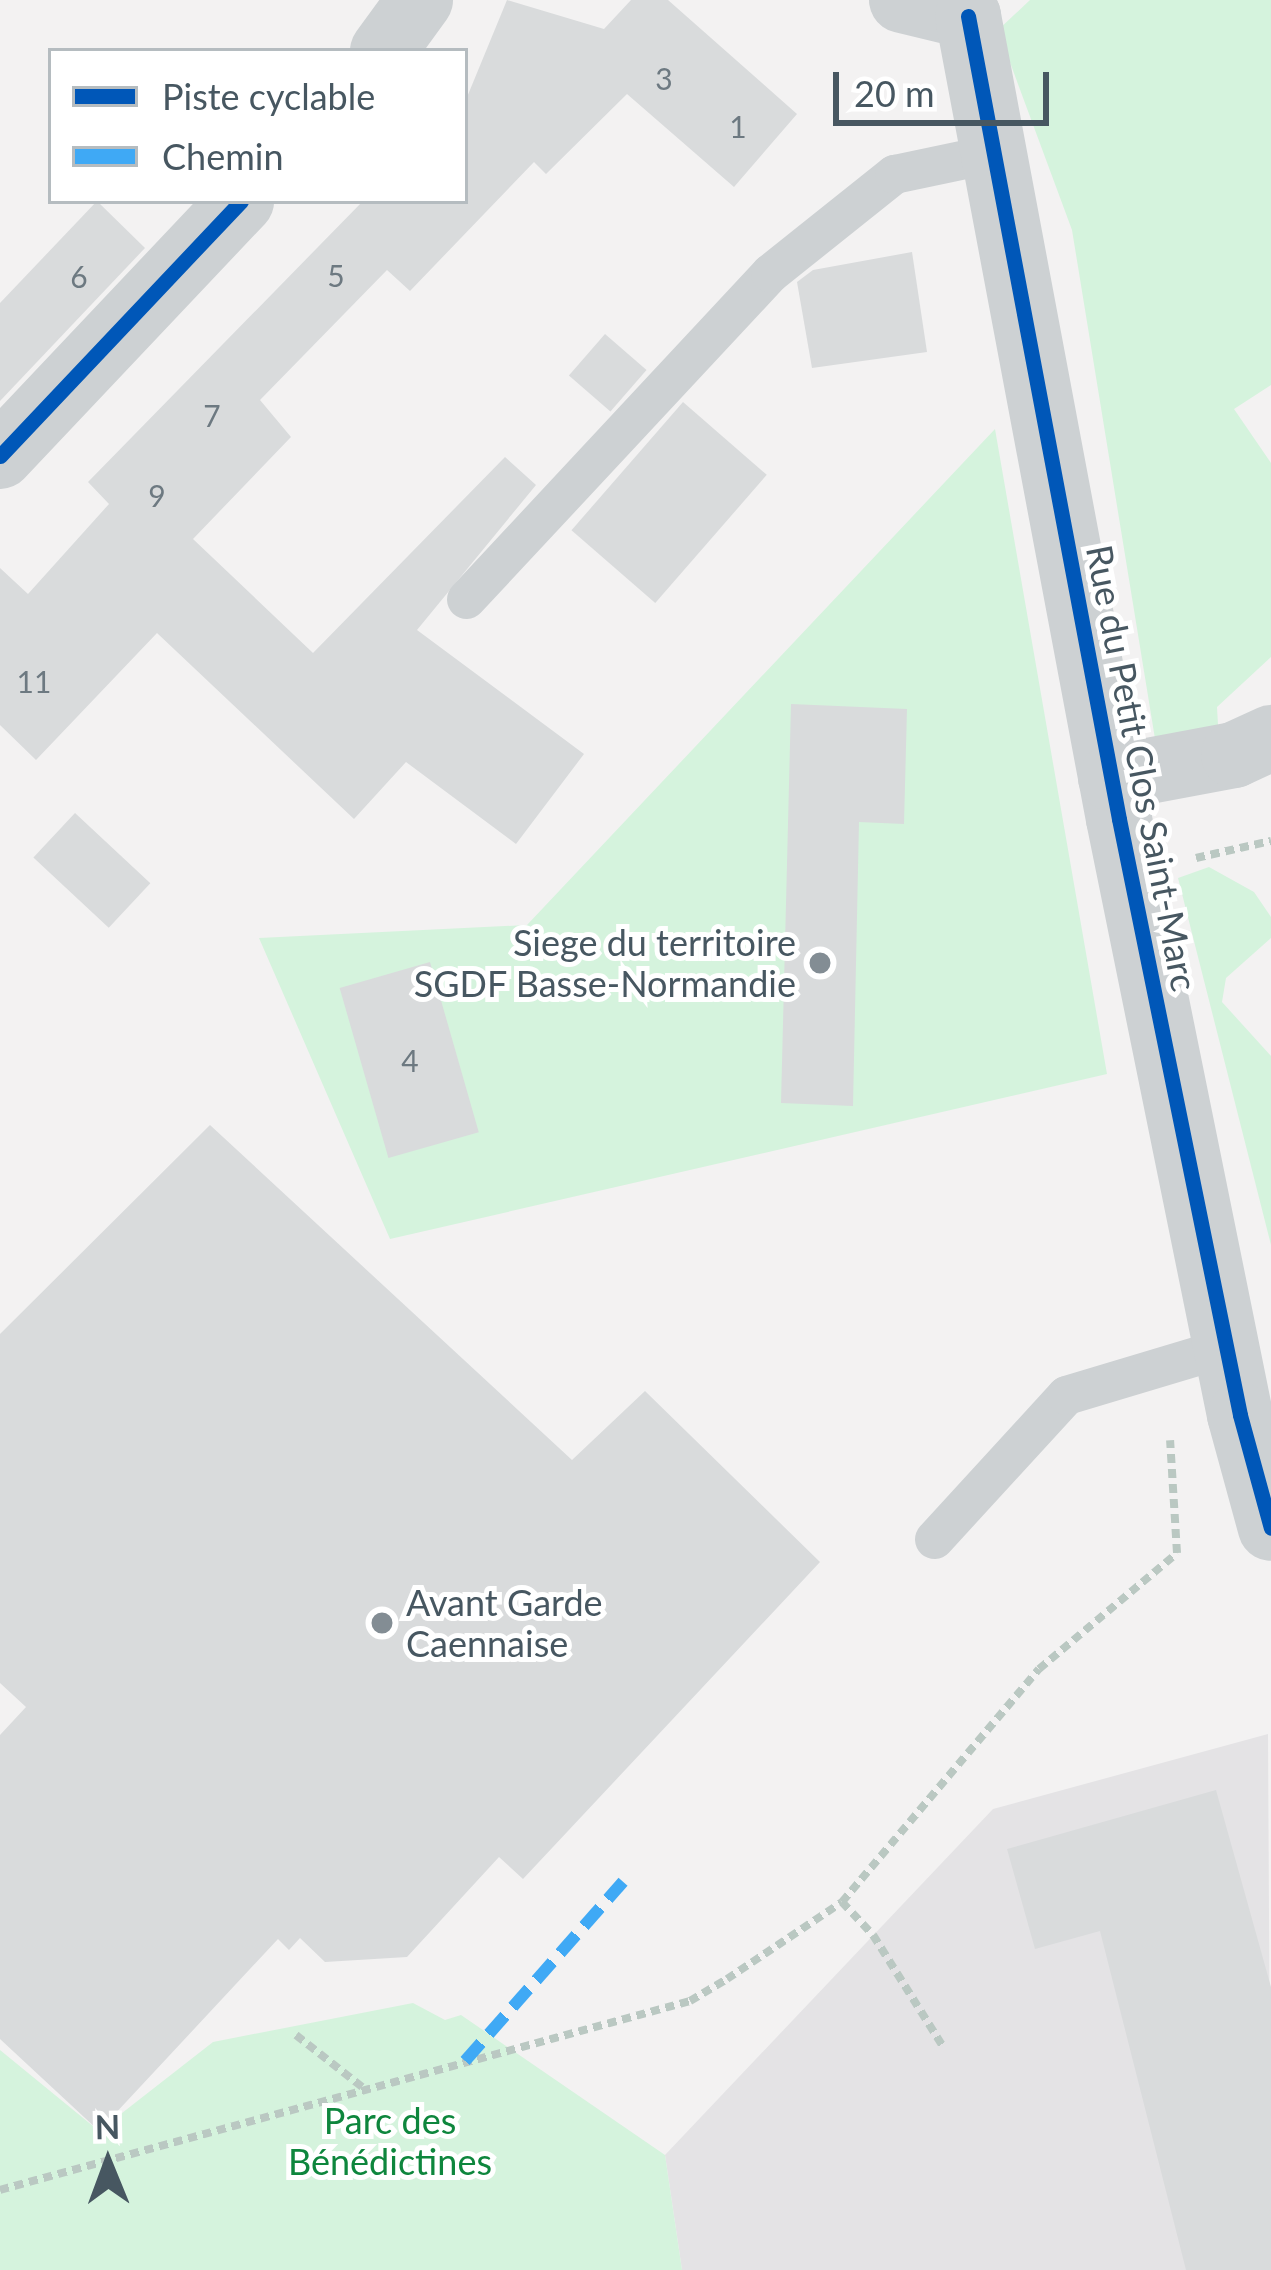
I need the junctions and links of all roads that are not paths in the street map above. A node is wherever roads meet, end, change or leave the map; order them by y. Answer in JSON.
{"nodes":[{"id":1,"x":420,"y":0,"type":"edge"},
{"id":2,"x":902,"y":0,"type":"edge"},
{"id":3,"x":987,"y":8,"type":"edge"},
{"id":4,"x":384,"y":48,"type":"edge"},
{"id":5,"x":994,"y":153,"type":"junction"},
{"id":6,"x":238,"y":204,"type":"edge"},
{"id":7,"x":0,"y":456,"type":"edge"},
{"id":8,"x":466,"y":599,"type":"dead end"},
{"id":9,"x":1271,"y":738,"type":"edge"},
{"id":10,"x":1112,"y":778,"type":"junction"},
{"id":11,"x":1226,"y":1346,"type":"junction"},
{"id":12,"x":1268,"y":1511,"type":"edge"},
{"id":13,"x":934,"y":1539,"type":"dead end"}],
"edges":[{"from":1,"to":4,"type":"street"},
{"from":2,"to":3,"type":"street"},
{"from":3,"to":5,"type":"street","name":"Rue du Petit Clos Saint-Marc"},
{"from":5,"to":8,"type":"lane"},
{"from":5,"to":10,"type":"street","name":"Rue du Petit Clos Saint-Marc"},
{"from":6,"to":7,"type":"street"},
{"from":9,"to":10,"type":"street"},
{"from":10,"to":11,"type":"street","name":"Rue du Petit Clos Saint-Marc"},
{"from":11,"to":12,"type":"street","name":"Rue du Petit Clos Saint-Marc"},
{"from":11,"to":13,"type":"lane"}]}
